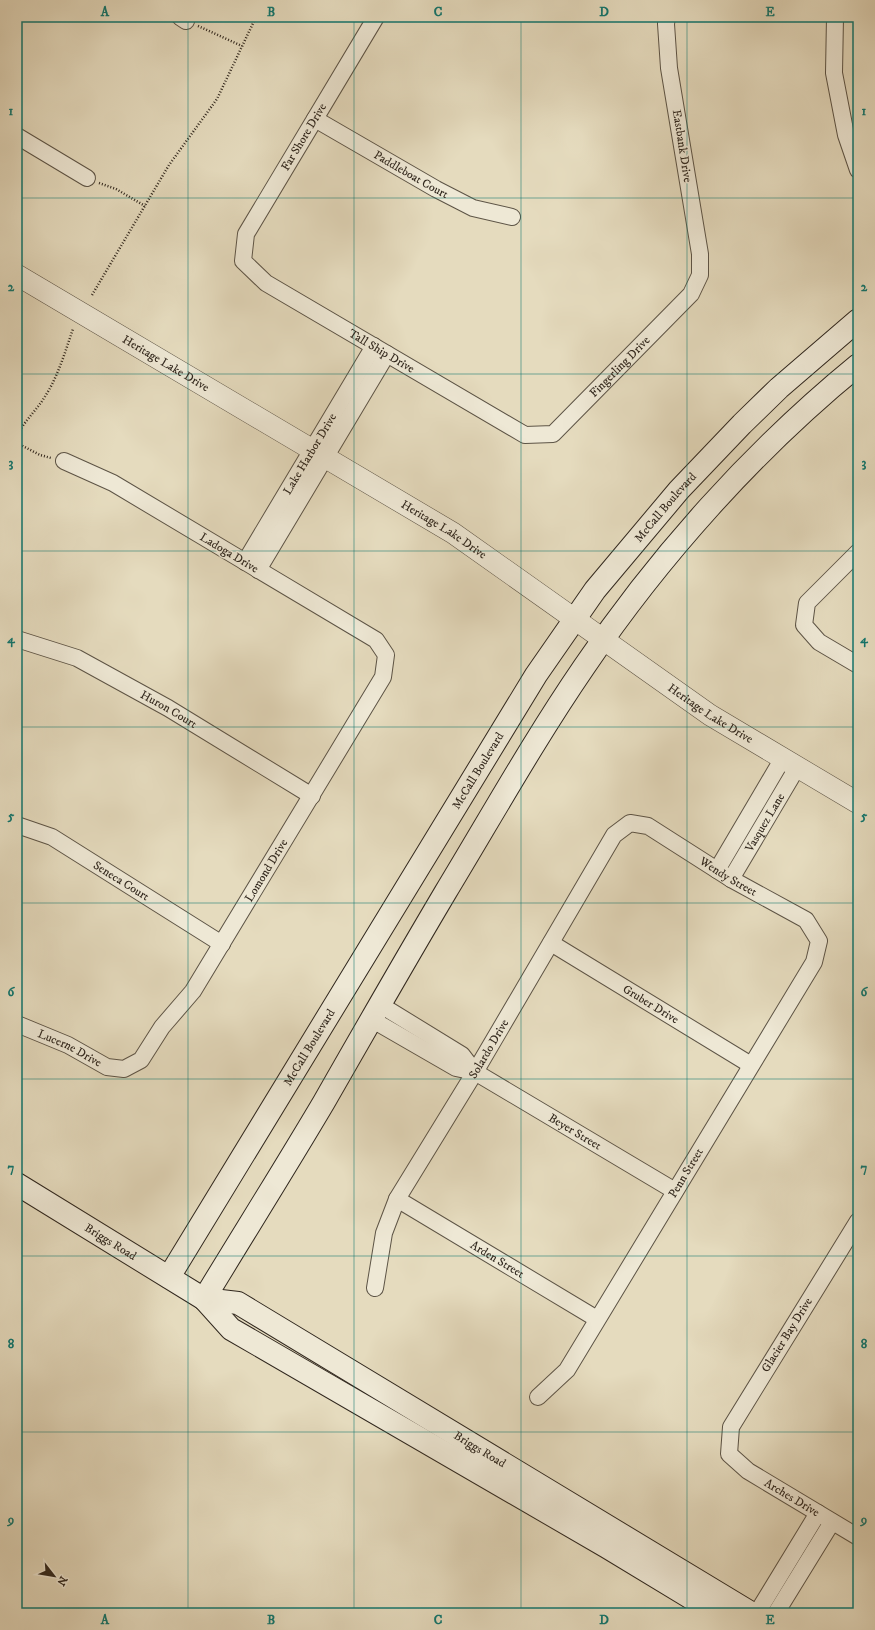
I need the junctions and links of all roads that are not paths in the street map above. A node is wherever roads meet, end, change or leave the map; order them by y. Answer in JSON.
{"nodes":[{"id":1,"x":376,"y":17,"type":"edge"},
{"id":2,"x":667,"y":17,"type":"edge"},
{"id":3,"x":835,"y":17,"type":"edge"},
{"id":4,"x":315,"y":119,"type":"junction"},
{"id":5,"x":17,"y":136,"type":"edge"},
{"id":6,"x":858,"y":170,"type":"edge"},
{"id":7,"x":87,"y":178,"type":"road end"},
{"id":8,"x":512,"y":218,"type":"dead end"},
{"id":9,"x":243,"y":261,"type":"joint"},
{"id":10,"x":17,"y":275,"type":"edge"},
{"id":11,"x":700,"y":275,"type":"joint"},
{"id":12,"x":858,"y":320,"type":"edge"},
{"id":13,"x":381,"y":350,"type":"junction"},
{"id":14,"x":858,"y":366,"type":"edge"},
{"id":15,"x":525,"y":435,"type":"joint"},
{"id":16,"x":319,"y":453,"type":"junction"},
{"id":17,"x":64,"y":461,"type":"road end"},
{"id":18,"x":858,"y":552,"type":"edge"},
{"id":19,"x":251,"y":566,"type":"junction"},
{"id":20,"x":574,"y":620,"type":"junction"},
{"id":21,"x":17,"y":639,"type":"edge"},
{"id":22,"x":603,"y":640,"type":"junction"},
{"id":23,"x":386,"y":655,"type":"joint"},
{"id":24,"x":858,"y":665,"type":"edge"},
{"id":25,"x":790,"y":762,"type":"junction"},
{"id":26,"x":312,"y":796,"type":"junction"},
{"id":27,"x":858,"y":803,"type":"edge"},
{"id":28,"x":630,"y":823,"type":"joint"},
{"id":29,"x":17,"y":825,"type":"edge"},
{"id":30,"x":716,"y":870,"type":"junction"},
{"id":31,"x":731,"y":879,"type":"junction"},
{"id":32,"x":819,"y":941,"type":"joint"},
{"id":33,"x":551,"y":943,"type":"junction"},
{"id":34,"x":222,"y":944,"type":"junction"},
{"id":35,"x":375,"y":1012,"type":"junction"},
{"id":36,"x":17,"y":1024,"type":"edge"},
{"id":37,"x":751,"y":1065,"type":"junction"},
{"id":38,"x":124,"y":1069,"type":"joint"},
{"id":39,"x":475,"y":1072,"type":"junction"},
{"id":40,"x":17,"y":1184,"type":"edge"},
{"id":41,"x":675,"y":1191,"type":"junction"},
{"id":42,"x":397,"y":1199,"type":"junction"},
{"id":43,"x":858,"y":1221,"type":"edge"},
{"id":44,"x":169,"y":1276,"type":"junction"},
{"id":45,"x":376,"y":1288,"type":"dead end"},
{"id":46,"x":204,"y":1299,"type":"junction"},
{"id":47,"x":597,"y":1319,"type":"junction"},
{"id":48,"x":538,"y":1397,"type":"dead end"},
{"id":49,"x":730,"y":1454,"type":"joint"},
{"id":50,"x":818,"y":1513,"type":"junction"},
{"id":51,"x":832,"y":1522,"type":"junction"},
{"id":52,"x":858,"y":1537,"type":"edge"},
{"id":53,"x":716,"y":1613,"type":"edge"},
{"id":54,"x":751,"y":1613,"type":"edge"},
{"id":55,"x":757,"y":1613,"type":"edge"},
{"id":56,"x":776,"y":1613,"type":"edge"}],
"edges":[{"from":1,"to":4,"type":"street","name":"Far Shore Drive"},
{"from":2,"to":11,"type":"street","name":"Eastbank Drive"},
{"from":3,"to":6,"type":"street"},
{"from":4,"to":8,"type":"street","name":"Paddleboat Court"},
{"from":4,"to":9,"type":"street","name":"Far Shore Drive"},
{"from":5,"to":7,"type":"street"},
{"from":9,"to":13,"type":"street","name":"Tall Ship Drive"},
{"from":10,"to":16,"type":"street","name":"Heritage Lake Drive"},
{"from":11,"to":15,"type":"street","name":"Fingerling Drive"},
{"from":12,"to":20,"type":"main road","name":"McCall Boulevard"},
{"from":13,"to":15,"type":"street","name":"Tall Ship Drive"},
{"from":13,"to":16,"type":"street","name":"Lake Harbor Drive"},
{"from":14,"to":22,"type":"main road"},
{"from":16,"to":19,"type":"street","name":"Lake Harbor Drive"},
{"from":16,"to":20,"type":"street","name":"Heritage Lake Drive"},
{"from":17,"to":19,"type":"street","name":"Ladoga Drive"},
{"from":18,"to":24,"type":"street"},
{"from":19,"to":23,"type":"street","name":"Ladoga Drive"},
{"from":20,"to":22,"type":"street","name":"Heritage Lake Drive"},
{"from":20,"to":44,"type":"main road","name":"McCall Boulevard"},
{"from":21,"to":26,"type":"street","name":"Huron Court"},
{"from":22,"to":25,"type":"street","name":"Heritage Lake Drive"},
{"from":22,"to":35,"type":"main road"},
{"from":23,"to":26,"type":"street","name":"Lomond Drive"},
{"from":25,"to":27,"type":"street","name":"Heritage Lake Drive"},
{"from":25,"to":30,"type":"street","name":"Vasquez Lane"},
{"from":25,"to":31,"type":"street","name":"Vasquez Lane"},
{"from":26,"to":34,"type":"street","name":"Lomond Drive"},
{"from":28,"to":30,"type":"street","name":"Wendy Street"},
{"from":28,"to":33,"type":"street","name":"Solardo Drive"},
{"from":29,"to":34,"type":"street","name":"Seneca Court"},
{"from":30,"to":31,"type":"street","name":"Wendy Street"},
{"from":31,"to":32,"type":"street","name":"Wendy Street"},
{"from":32,"to":37,"type":"street","name":"Penn Street"},
{"from":33,"to":37,"type":"street","name":"Gruber Drive"},
{"from":33,"to":39,"type":"street","name":"Solardo Drive"},
{"from":34,"to":38,"type":"street","name":"Lomond Drive"},
{"from":35,"to":39,"type":"street","name":"Beyer Street"},
{"from":35,"to":46,"type":"main road"},
{"from":36,"to":38,"type":"street","name":"Lucerne Drive"},
{"from":37,"to":41,"type":"street","name":"Penn Street"},
{"from":39,"to":41,"type":"street","name":"Beyer Street"},
{"from":39,"to":42,"type":"street","name":"Solardo Drive"},
{"from":40,"to":44,"type":"main road","name":"Briggs Road"},
{"from":41,"to":47,"type":"street","name":"Penn Street"},
{"from":42,"to":45,"type":"street","name":"Solardo Drive"},
{"from":42,"to":47,"type":"street","name":"Arden Street"},
{"from":43,"to":49,"type":"street","name":"Glacier Bay Drive"},
{"from":44,"to":46,"type":"main road","name":"Briggs Road"},
{"from":46,"to":53,"type":"main road","name":"Briggs Road"},
{"from":46,"to":54,"type":"main road","name":"Briggs Road"},
{"from":47,"to":48,"type":"street","name":"Penn Street"},
{"from":49,"to":50,"type":"street","name":"Arches Drive"},
{"from":50,"to":51,"type":"street","name":"Arches Drive"},
{"from":50,"to":55,"type":"street"},
{"from":51,"to":52,"type":"street","name":"Arches Drive"},
{"from":51,"to":56,"type":"street"}]}
